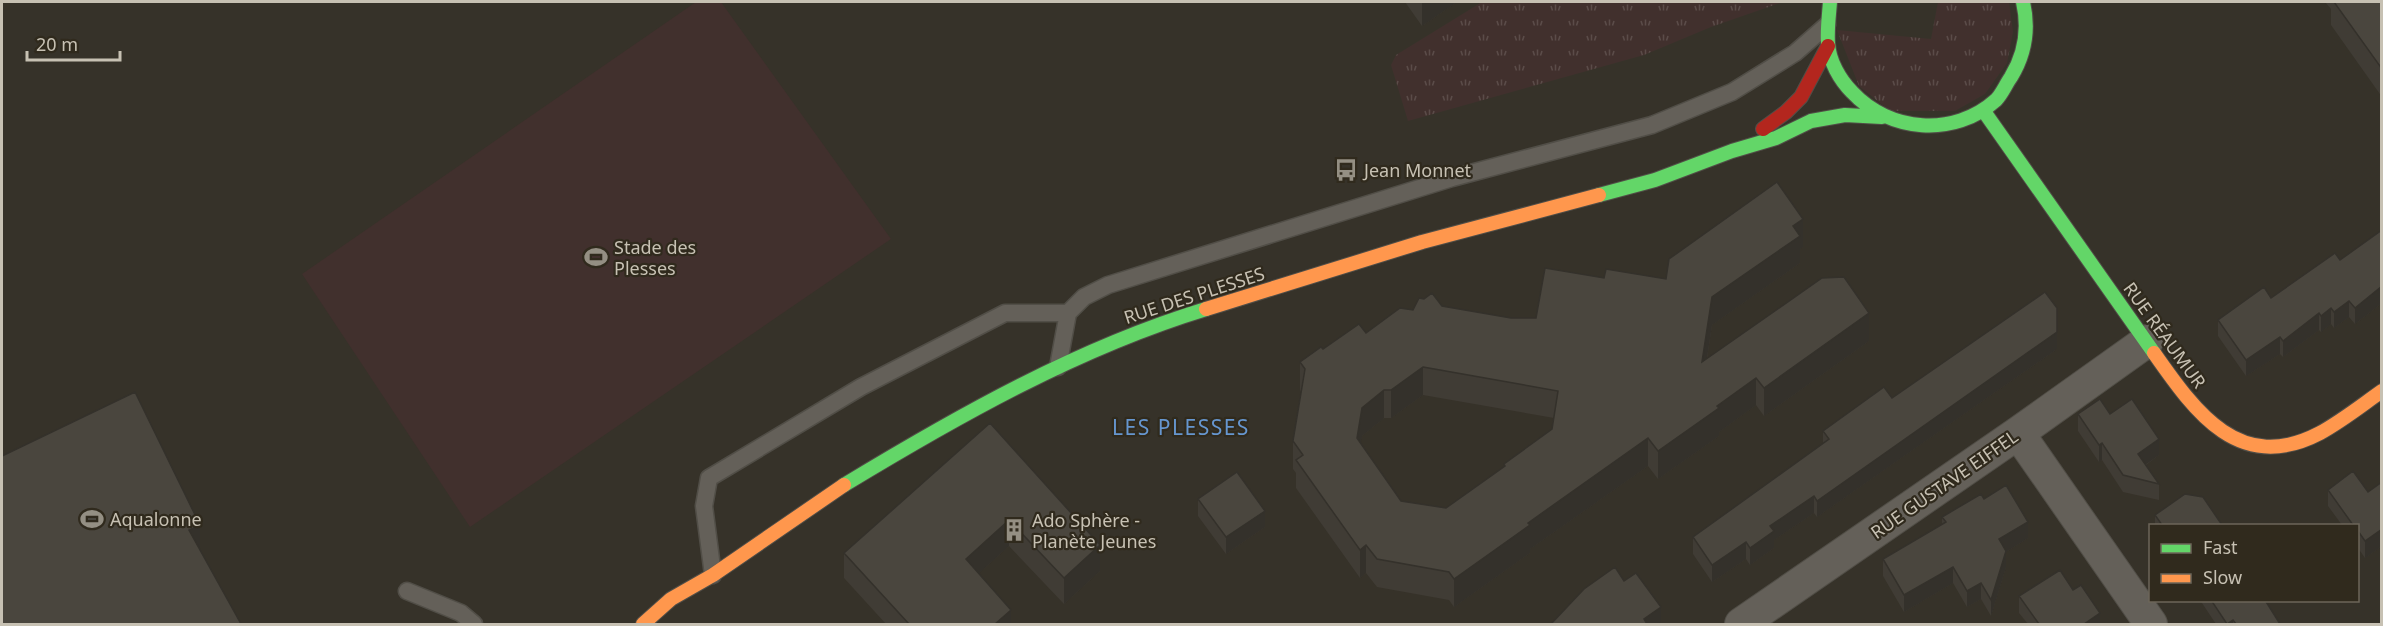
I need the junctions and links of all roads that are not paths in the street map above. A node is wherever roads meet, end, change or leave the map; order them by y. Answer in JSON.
{"nodes":[{"id":1,"x":1830,"y":2,"type":"edge"},
{"id":2,"x":2024,"y":3,"type":"edge"},
{"id":3,"x":1827,"y":25,"type":"junction"},
{"id":4,"x":1828,"y":46,"type":"junction"},
{"id":5,"x":1983,"y":110,"type":"junction"},
{"id":6,"x":1882,"y":117,"type":"junction"},
{"id":7,"x":1732,"y":151,"type":"junction"},
{"id":8,"x":1068,"y":313,"type":"junction"},
{"id":9,"x":2147,"y":341,"type":"junction"},
{"id":10,"x":1058,"y":367,"type":"junction"},
{"id":11,"x":2382,"y":391,"type":"edge"},
{"id":12,"x":2018,"y":433,"type":"junction"},
{"id":13,"x":713,"y":575,"type":"junction"},
{"id":14,"x":406,"y":591,"type":"dead end"},
{"id":15,"x":691,"y":603,"type":"dead end"},
{"id":16,"x":474,"y":624,"type":"edge"},
{"id":17,"x":643,"y":624,"type":"edge"},
{"id":18,"x":1741,"y":624,"type":"edge"},
{"id":19,"x":2151,"y":624,"type":"edge"}],
"edges":[{"from":1,"to":3,"type":"street"},
{"from":2,"to":5,"type":"street"},
{"from":3,"to":4,"type":"street"},
{"from":3,"to":8,"type":"lane"},
{"from":4,"to":6,"type":"street"},
{"from":4,"to":7,"type":"street","name":"RUE DES PLESSES"},
{"from":5,"to":6,"type":"street"},
{"from":5,"to":9,"type":"street","name":"RUE RÉAUMUR"},
{"from":6,"to":7,"type":"street","name":"RUE DES PLESSES"},
{"from":7,"to":10,"type":"street","name":"RUE DES PLESSES"},
{"from":8,"to":10,"type":"lane"},
{"from":8,"to":13,"type":"lane"},
{"from":9,"to":11,"type":"street","name":"RUE RÉAUMUR"},
{"from":9,"to":12,"type":"street","name":"RUE GUSTAVE EIFFEL"},
{"from":10,"to":13,"type":"street","name":"RUE DES PLESSES"},
{"from":12,"to":18,"type":"street","name":"RUE GUSTAVE EIFFEL"},
{"from":12,"to":19,"type":"street"},
{"from":13,"to":15,"type":"street","name":"RUE DES PLESSES"},
{"from":13,"to":17,"type":"street","name":"RUE DES PLESSES"},
{"from":14,"to":16,"type":"lane"}]}
